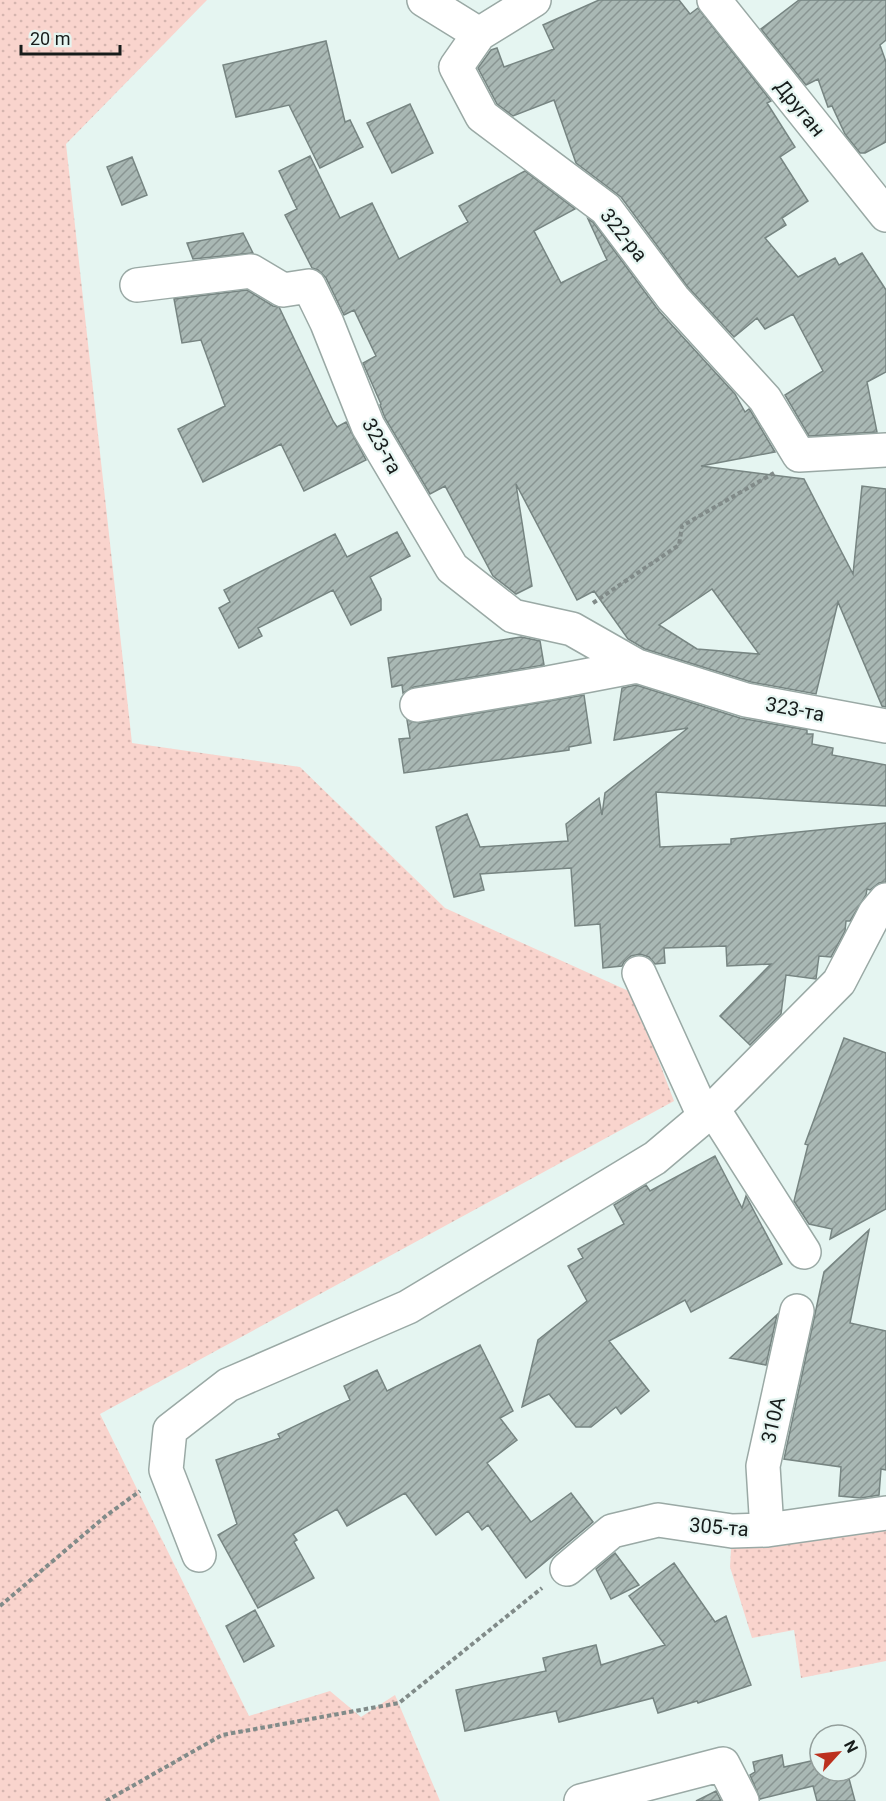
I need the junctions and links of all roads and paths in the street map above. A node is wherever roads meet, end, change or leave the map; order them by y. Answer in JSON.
{"nodes":[{"id":1,"x":424,"y":0,"type":"edge"},
{"id":2,"x":534,"y":0,"type":"edge"},
{"id":3,"x":714,"y":0,"type":"edge"},
{"id":4,"x":479,"y":34,"type":"junction"},
{"id":5,"x":886,"y":215,"type":"edge"},
{"id":6,"x":138,"y":285,"type":"dead end"},
{"id":7,"x":886,"y":450,"type":"edge"},
{"id":8,"x":799,"y":455,"type":"junction"},
{"id":9,"x":572,"y":629,"type":"junction"},
{"id":10,"x":637,"y":666,"type":"junction"},
{"id":11,"x":417,"y":705,"type":"dead end"},
{"id":12,"x":886,"y":726,"type":"edge"},
{"id":13,"x":886,"y":900,"type":"edge"},
{"id":14,"x":639,"y":973,"type":"dead end"},
{"id":15,"x":709,"y":1113,"type":"junction"},
{"id":16,"x":804,"y":1252,"type":"dead end"},
{"id":17,"x":797,"y":1311,"type":"dead end"},
{"id":18,"x":166,"y":1470,"type":"junction"},
{"id":19,"x":886,"y":1513,"type":"edge"},
{"id":20,"x":766,"y":1530,"type":"junction"},
{"id":21,"x":200,"y":1555,"type":"dead end"},
{"id":22,"x":567,"y":1569,"type":"joint"},
{"id":23,"x":0,"y":1606,"type":"edge"},
{"id":24,"x":106,"y":1801,"type":"edge"},
{"id":25,"x":581,"y":1801,"type":"edge"},
{"id":26,"x":742,"y":1801,"type":"edge"}],
"edges":[{"from":1,"to":4,"type":"street"},
{"from":2,"to":4,"type":"street"},
{"from":3,"to":5,"type":"street","name":"Друган"},
{"from":4,"to":8,"type":"street","name":"322-ра"},
{"from":6,"to":9,"type":"street","name":"323-та"},
{"from":7,"to":8,"type":"street"},
{"from":8,"to":9,"type":"path"},
{"from":9,"to":10,"type":"street","name":"323-та"},
{"from":10,"to":11,"type":"street","name":"323-та"},
{"from":10,"to":12,"type":"street","name":"323-та"},
{"from":13,"to":15,"type":"street"},
{"from":14,"to":15,"type":"street"},
{"from":15,"to":16,"type":"street"},
{"from":15,"to":18,"type":"street"},
{"from":17,"to":20,"type":"street","name":"310А"},
{"from":18,"to":21,"type":"street"},
{"from":18,"to":23,"type":"path"},
{"from":19,"to":20,"type":"street","name":"305-та"},
{"from":20,"to":22,"type":"street","name":"305-та"},
{"from":22,"to":24,"type":"path"},
{"from":25,"to":26,"type":"street"}]}
